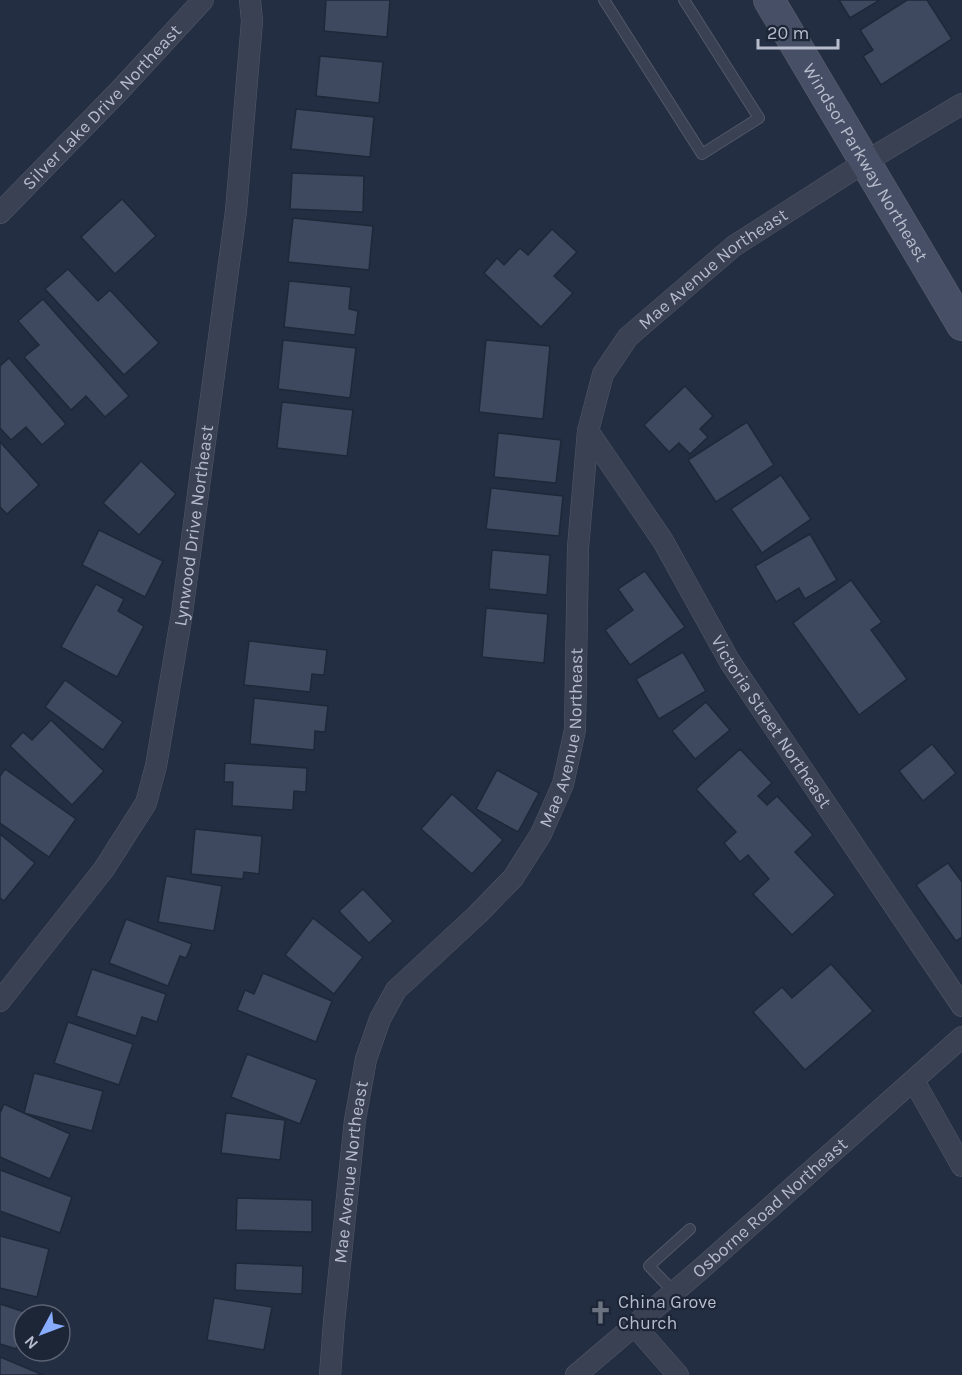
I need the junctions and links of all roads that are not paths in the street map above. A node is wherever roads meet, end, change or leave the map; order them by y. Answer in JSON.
{"nodes":[{"id":1,"x":203,"y":0,"type":"edge"},
{"id":2,"x":250,"y":0,"type":"edge"},
{"id":3,"x":604,"y":0,"type":"edge"},
{"id":4,"x":684,"y":0,"type":"edge"},
{"id":5,"x":769,"y":0,"type":"edge"},
{"id":6,"x":962,"y":104,"type":"edge"},
{"id":7,"x":865,"y":162,"type":"junction"},
{"id":8,"x":0,"y":213,"type":"edge"},
{"id":9,"x":962,"y":325,"type":"edge"},
{"id":10,"x":588,"y":431,"type":"junction"},
{"id":11,"x":0,"y":1001,"type":"edge"},
{"id":12,"x":962,"y":1006,"type":"edge"},
{"id":13,"x":962,"y":1037,"type":"edge"},
{"id":14,"x":914,"y":1081,"type":"junction"},
{"id":15,"x":962,"y":1166,"type":"edge"},
{"id":16,"x":690,"y":1229,"type":"dead end"},
{"id":17,"x":674,"y":1292,"type":"junction"},
{"id":18,"x":634,"y":1325,"type":"junction"},
{"id":19,"x":330,"y":1375,"type":"edge"},
{"id":20,"x":576,"y":1375,"type":"edge"},
{"id":21,"x":678,"y":1375,"type":"edge"}],
"edges":[{"from":1,"to":8,"type":"street","name":"Silver Lake Drive Northeast"},
{"from":2,"to":11,"type":"street","name":"Lynwood Drive Northeast"},
{"from":3,"to":4,"type":"lane"},
{"from":5,"to":7,"type":"street","name":"Windsor Parkway Northeast"},
{"from":6,"to":7,"type":"street","name":"Mae Avenue Northeast"},
{"from":7,"to":9,"type":"street","name":"Windsor Parkway Northeast"},
{"from":7,"to":10,"type":"street","name":"Mae Avenue Northeast"},
{"from":10,"to":12,"type":"street","name":"Victoria Street Northeast"},
{"from":10,"to":19,"type":"street","name":"Mae Avenue Northeast"},
{"from":13,"to":14,"type":"street","name":"Osborne Road Northeast"},
{"from":14,"to":15,"type":"street"},
{"from":14,"to":17,"type":"street","name":"Osborne Road Northeast"},
{"from":16,"to":17,"type":"lane"},
{"from":17,"to":18,"type":"street","name":"Osborne Road Northeast"},
{"from":18,"to":20,"type":"street","name":"Osborne Road Northeast"},
{"from":18,"to":21,"type":"street"}]}
